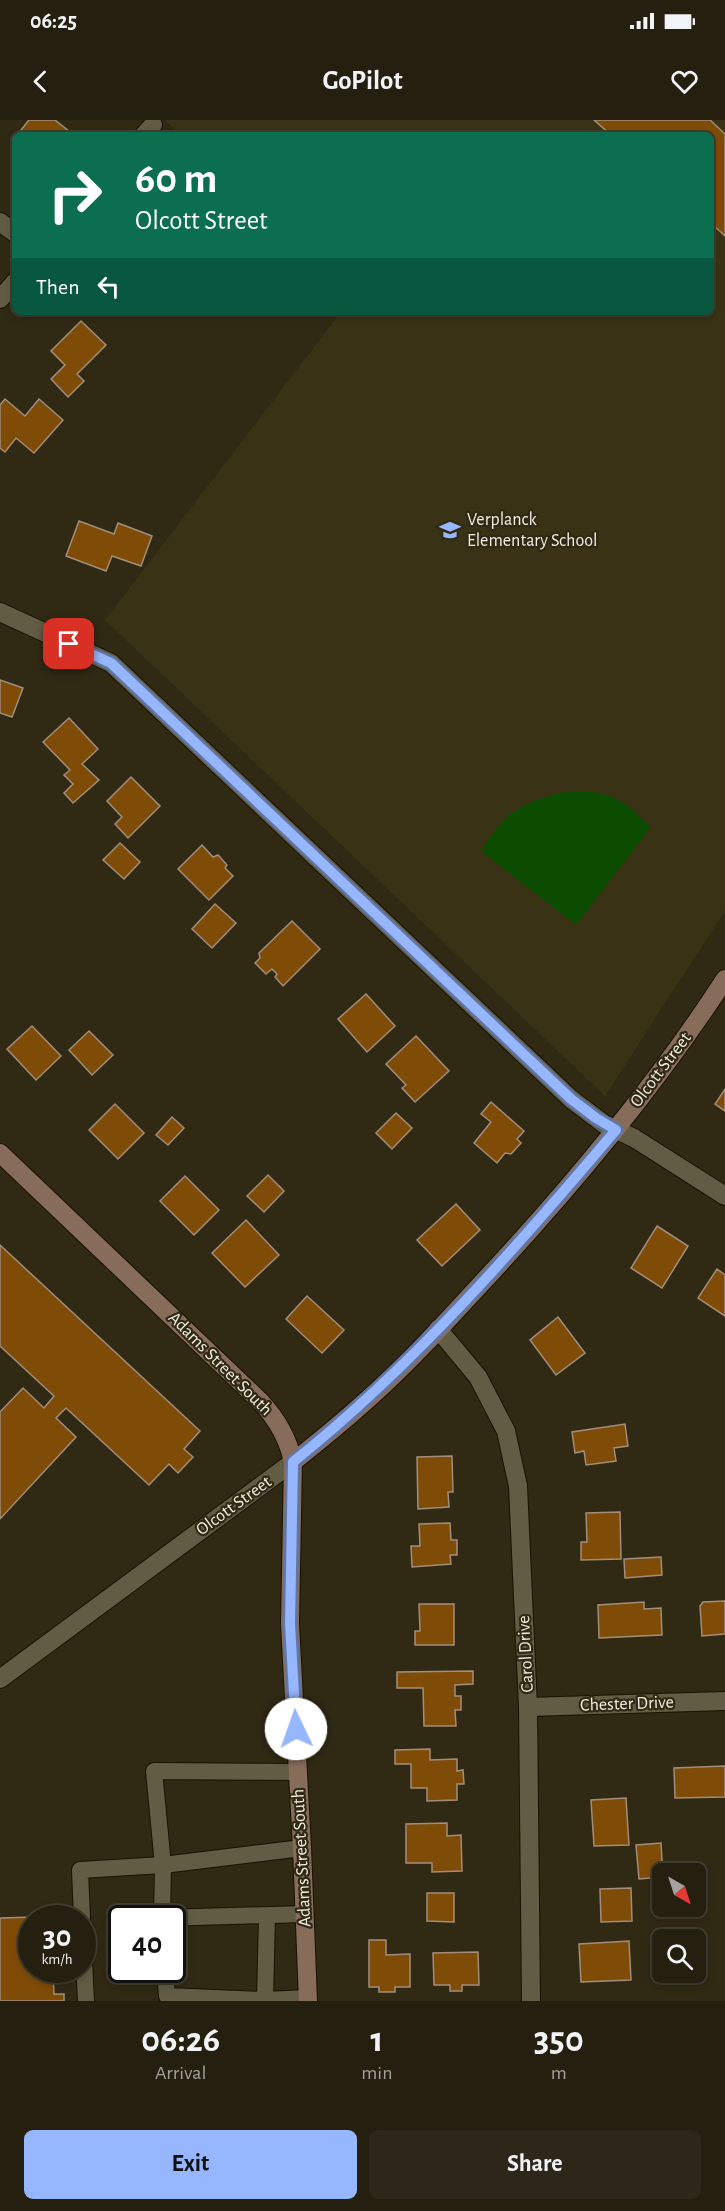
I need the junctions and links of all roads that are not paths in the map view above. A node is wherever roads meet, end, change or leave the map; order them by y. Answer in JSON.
{"nodes":[{"id":1,"x":0,"y":222,"type":"edge"},
{"id":2,"x":12,"y":232,"type":"edge"},
{"id":3,"x":12,"y":285,"type":"edge"},
{"id":4,"x":0,"y":299,"type":"edge"},
{"id":5,"x":0,"y":612,"type":"edge"},
{"id":6,"x":725,"y":979,"type":"edge"},
{"id":7,"x":616,"y":1130,"type":"junction"},
{"id":8,"x":0,"y":1153,"type":"edge"},
{"id":9,"x":725,"y":1196,"type":"edge"},
{"id":10,"x":438,"y":1329,"type":"junction"},
{"id":11,"x":293,"y":1462,"type":"junction"},
{"id":12,"x":0,"y":1679,"type":"edge"},
{"id":13,"x":725,"y":1701,"type":"edge"},
{"id":14,"x":528,"y":1707,"type":"junction"},
{"id":15,"x":298,"y":1772,"type":"junction"},
{"id":16,"x":302,"y":1848,"type":"junction"},
{"id":17,"x":163,"y":1865,"type":"junction"},
{"id":18,"x":81,"y":1905,"type":"edge"},
{"id":19,"x":162,"y":1905,"type":"edge"},
{"id":20,"x":305,"y":1914,"type":"junction"},
{"id":21,"x":267,"y":1916,"type":"junction"},
{"id":22,"x":186,"y":1918,"type":"edge"},
{"id":23,"x":85,"y":1983,"type":"edge"},
{"id":24,"x":166,"y":1983,"type":"edge"},
{"id":25,"x":265,"y":2000,"type":"edge"},
{"id":26,"x":308,"y":2000,"type":"edge"},
{"id":27,"x":86,"y":2001,"type":"edge"},
{"id":28,"x":531,"y":2001,"type":"edge"}],
"edges":[{"from":1,"to":2,"type":"street"},
{"from":3,"to":4,"type":"street"},
{"from":5,"to":7,"type":"street"},
{"from":6,"to":7,"type":"street","name":"Olcott Street"},
{"from":7,"to":9,"type":"street"},
{"from":7,"to":10,"type":"street","name":"Olcott Street"},
{"from":8,"to":11,"type":"street","name":"Adams Street South"},
{"from":10,"to":11,"type":"street","name":"Olcott Street"},
{"from":10,"to":14,"type":"street","name":"Carol Drive"},
{"from":11,"to":12,"type":"street","name":"Olcott Street"},
{"from":11,"to":15,"type":"street","name":"Adams Street South"},
{"from":13,"to":14,"type":"street","name":"Chester Drive"},
{"from":14,"to":28,"type":"street","name":"Carol Drive"},
{"from":15,"to":16,"type":"street","name":"Adams Street South"},
{"from":15,"to":17,"type":"lane"},
{"from":16,"to":17,"type":"lane"},
{"from":16,"to":20,"type":"street","name":"Adams Street South"},
{"from":17,"to":18,"type":"lane"},
{"from":17,"to":19,"type":"lane"},
{"from":20,"to":21,"type":"lane"},
{"from":20,"to":26,"type":"street","name":"Adams Street South"},
{"from":21,"to":22,"type":"lane"},
{"from":21,"to":25,"type":"lane"},
{"from":23,"to":27,"type":"lane"},
{"from":24,"to":25,"type":"lane"},
{"from":25,"to":26,"type":"lane"}]}
